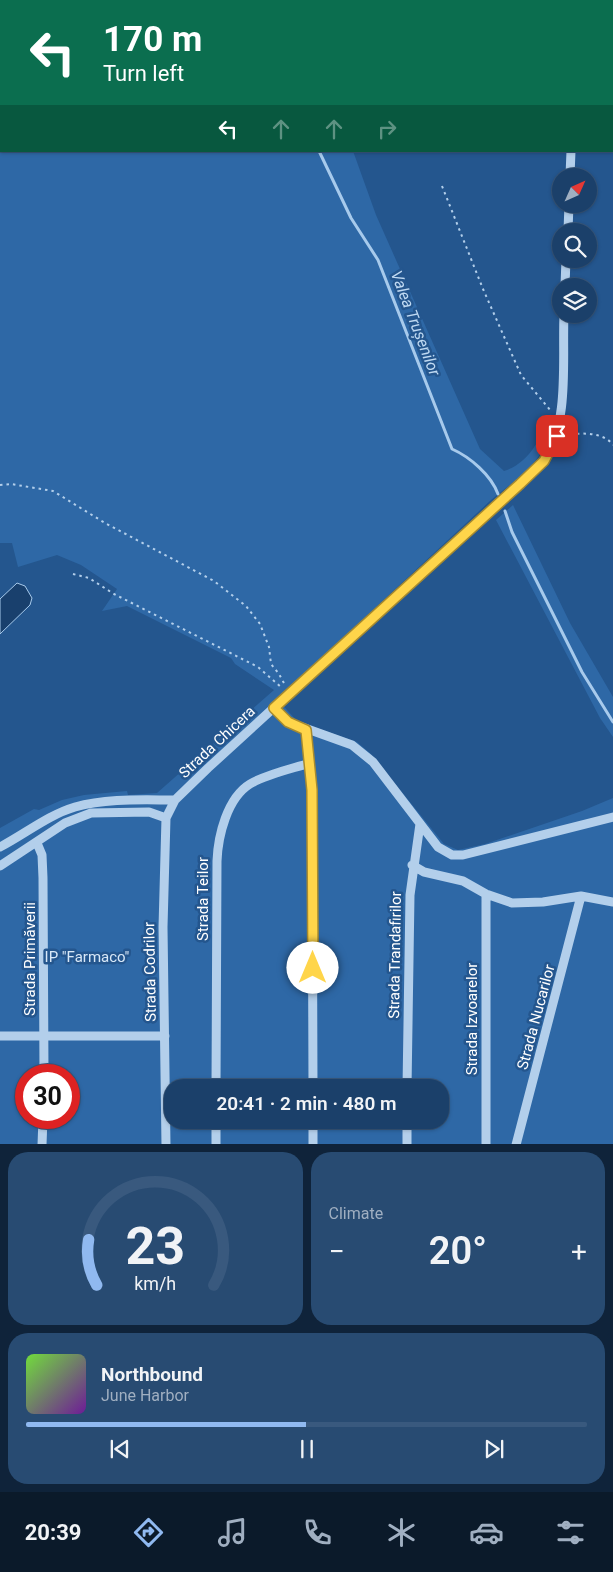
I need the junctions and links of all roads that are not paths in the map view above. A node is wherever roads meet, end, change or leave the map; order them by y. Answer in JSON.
{"nodes":[{"id":1,"x":571,"y":152,"type":"edge"},
{"id":2,"x":570,"y":168,"type":"edge"},
{"id":3,"x":564,"y":323,"type":"edge"},
{"id":4,"x":274,"y":708,"type":"junction"},
{"id":5,"x":306,"y":730,"type":"junction"},
{"id":6,"x":310,"y":763,"type":"junction"},
{"id":7,"x":175,"y":800,"type":"junction"},
{"id":8,"x":613,"y":817,"type":"edge"},
{"id":9,"x":166,"y":818,"type":"junction"},
{"id":10,"x":420,"y":824,"type":"junction"},
{"id":11,"x":37,"y":844,"type":"junction"},
{"id":12,"x":0,"y":847,"type":"edge"},
{"id":13,"x":412,"y":865,"type":"junction"},
{"id":14,"x":0,"y":866,"type":"edge"},
{"id":15,"x":486,"y":894,"type":"junction"},
{"id":16,"x":581,"y":896,"type":"junction"},
{"id":17,"x":613,"y":902,"type":"edge"},
{"id":18,"x":44,"y":1035,"type":"junction"},
{"id":19,"x":0,"y":1036,"type":"edge"},
{"id":20,"x":165,"y":1036,"type":"junction"},
{"id":21,"x":44,"y":1064,"type":"edge"},
{"id":22,"x":216,"y":1079,"type":"edge"},
{"id":23,"x":313,"y":1079,"type":"edge"},
{"id":24,"x":407,"y":1079,"type":"edge"},
{"id":25,"x":43,"y":1129,"type":"edge"},
{"id":26,"x":216,"y":1129,"type":"edge"},
{"id":27,"x":313,"y":1129,"type":"edge"},
{"id":28,"x":407,"y":1129,"type":"edge"},
{"id":29,"x":42,"y":1144,"type":"edge"},
{"id":30,"x":166,"y":1144,"type":"edge"},
{"id":31,"x":216,"y":1144,"type":"edge"},
{"id":32,"x":313,"y":1144,"type":"edge"},
{"id":33,"x":407,"y":1144,"type":"edge"},
{"id":34,"x":486,"y":1144,"type":"edge"},
{"id":35,"x":516,"y":1144,"type":"edge"}],
"edges":[{"from":1,"to":2,"type":"street"},
{"from":3,"to":4,"type":"street","name":"Strada Chicera"},
{"from":4,"to":5,"type":"street"},
{"from":4,"to":7,"type":"street","name":"Strada Chicera"},
{"from":5,"to":6,"type":"street"},
{"from":5,"to":10,"type":"street"},
{"from":6,"to":22,"type":"street","name":"Strada Teilor"},
{"from":6,"to":23,"type":"street"},
{"from":7,"to":9,"type":"street","name":"Strada Codrilor"},
{"from":7,"to":12,"type":"street"},
{"from":8,"to":10,"type":"street"},
{"from":9,"to":11,"type":"street"},
{"from":9,"to":20,"type":"street","name":"Strada Codrilor"},
{"from":10,"to":13,"type":"street","name":"Strada Trandafirilor"},
{"from":11,"to":14,"type":"street"},
{"from":11,"to":18,"type":"street","name":"Strada Primăverii"},
{"from":13,"to":15,"type":"street"},
{"from":13,"to":24,"type":"street","name":"Strada Trandafirilor"},
{"from":15,"to":16,"type":"street"},
{"from":15,"to":34,"type":"street","name":"Strada Izvoarelor"},
{"from":16,"to":17,"type":"street"},
{"from":16,"to":35,"type":"street","name":"Strada Nucarilor"},
{"from":18,"to":19,"type":"street"},
{"from":18,"to":20,"type":"street"},
{"from":18,"to":21,"type":"street","name":"Strada Primăverii"},
{"from":20,"to":30,"type":"street","name":"Strada Codrilor"},
{"from":25,"to":29,"type":"street"},
{"from":26,"to":31,"type":"street"},
{"from":27,"to":32,"type":"street"},
{"from":28,"to":33,"type":"street"}]}
